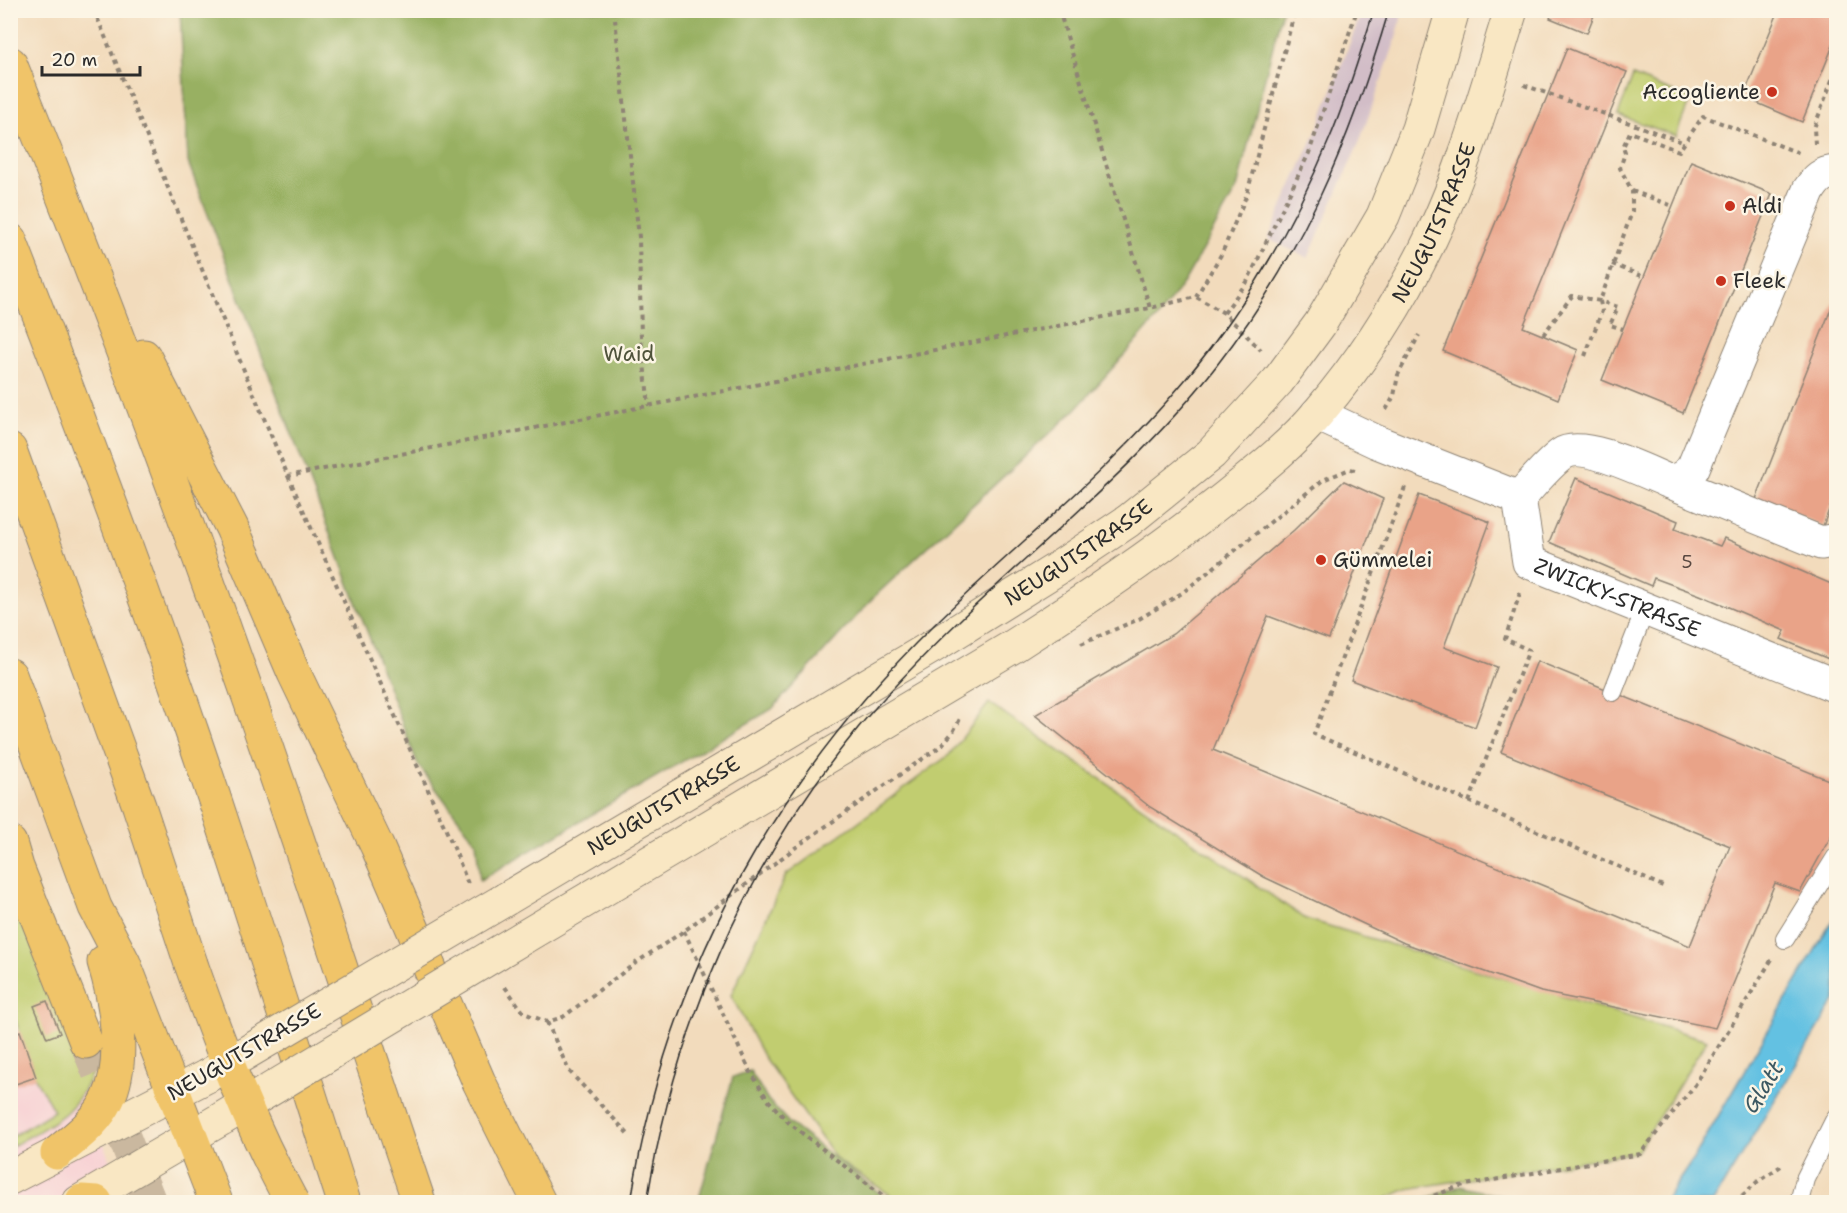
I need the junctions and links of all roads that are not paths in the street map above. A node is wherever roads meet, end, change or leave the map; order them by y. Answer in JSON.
{"nodes":[{"id":1,"x":1453,"y":10,"type":"edge"},
{"id":2,"x":1511,"y":10,"type":"edge"},
{"id":3,"x":10,"y":63,"type":"edge"},
{"id":4,"x":1823,"y":170,"type":"edge"},
{"id":5,"x":68,"y":206,"type":"junction"},
{"id":6,"x":10,"y":240,"type":"edge"},
{"id":7,"x":1278,"y":381,"type":"junction"},
{"id":8,"x":1317,"y":414,"type":"junction"},
{"id":9,"x":10,"y":450,"type":"edge"},
{"id":10,"x":1668,"y":481,"type":"junction"},
{"id":11,"x":1519,"y":498,"type":"junction"},
{"id":12,"x":1836,"y":540,"type":"edge"},
{"id":13,"x":1645,"y":610,"type":"junction"},
{"id":14,"x":10,"y":675,"type":"edge"},
{"id":15,"x":1836,"y":686,"type":"edge"},
{"id":16,"x":1613,"y":692,"type":"dead end"},
{"id":17,"x":10,"y":843,"type":"edge"},
{"id":18,"x":1836,"y":857,"type":"edge"},
{"id":19,"x":96,"y":907,"type":"junction"},
{"id":20,"x":1785,"y":939,"type":"road end"},
{"id":21,"x":86,"y":1042,"type":"tunnel mouth"},
{"id":22,"x":207,"y":1076,"type":"junction"},
{"id":23,"x":173,"y":1093,"type":"junction"},
{"id":24,"x":1836,"y":1117,"type":"edge"},
{"id":25,"x":191,"y":1136,"type":"junction"},
{"id":26,"x":57,"y":1153,"type":"junction"},
{"id":27,"x":10,"y":1178,"type":"edge"},
{"id":28,"x":86,"y":1202,"type":"edge"},
{"id":29,"x":216,"y":1203,"type":"edge"},
{"id":30,"x":292,"y":1203,"type":"edge"},
{"id":31,"x":344,"y":1203,"type":"edge"},
{"id":32,"x":419,"y":1203,"type":"edge"},
{"id":33,"x":539,"y":1203,"type":"edge"},
{"id":34,"x":1799,"y":1203,"type":"edge"}],
"edges":[{"from":1,"to":7,"type":"main road","name":"NEUGUTSTRASSE"},
{"from":2,"to":8,"type":"main road","name":"NEUGUTSTRASSE"},
{"from":3,"to":5,"type":"highway"},
{"from":4,"to":10,"type":"street"},
{"from":5,"to":32,"type":"highway"},
{"from":5,"to":33,"type":"highway"},
{"from":6,"to":31,"type":"highway"},
{"from":7,"to":8,"type":"main road"},
{"from":7,"to":22,"type":"main road","name":"NEUGUTSTRASSE","bridge":true},
{"from":8,"to":11,"type":"street"},
{"from":8,"to":25,"type":"main road","name":"NEUGUTSTRASSE","bridge":true},
{"from":9,"to":30,"type":"highway","bridge":true},
{"from":10,"to":11,"type":"street"},
{"from":10,"to":12,"type":"street"},
{"from":11,"to":13,"type":"street","name":"ZWICKY-STRASSE"},
{"from":13,"to":15,"type":"street","name":"ZWICKY-STRASSE"},
{"from":13,"to":16,"type":"lane"},
{"from":14,"to":19,"type":"highway"},
{"from":17,"to":21,"type":"highway"},
{"from":18,"to":20,"type":"lane"},
{"from":19,"to":23,"type":"highway"},
{"from":19,"to":26,"type":"highway"},
{"from":22,"to":23,"type":"main road","name":"NEUGUTSTRASSE"},
{"from":22,"to":25,"type":"highway"},
{"from":23,"to":25,"type":"highway"},
{"from":23,"to":26,"type":"main road","name":"NEUGUTSTRASSE"},
{"from":24,"to":34,"type":"lane"},
{"from":25,"to":28,"type":"main road","name":"NEUGUTSTRASSE"},
{"from":25,"to":29,"type":"highway"},
{"from":26,"to":27,"type":"main road","name":"NEUGUTSTRASSE"}]}
